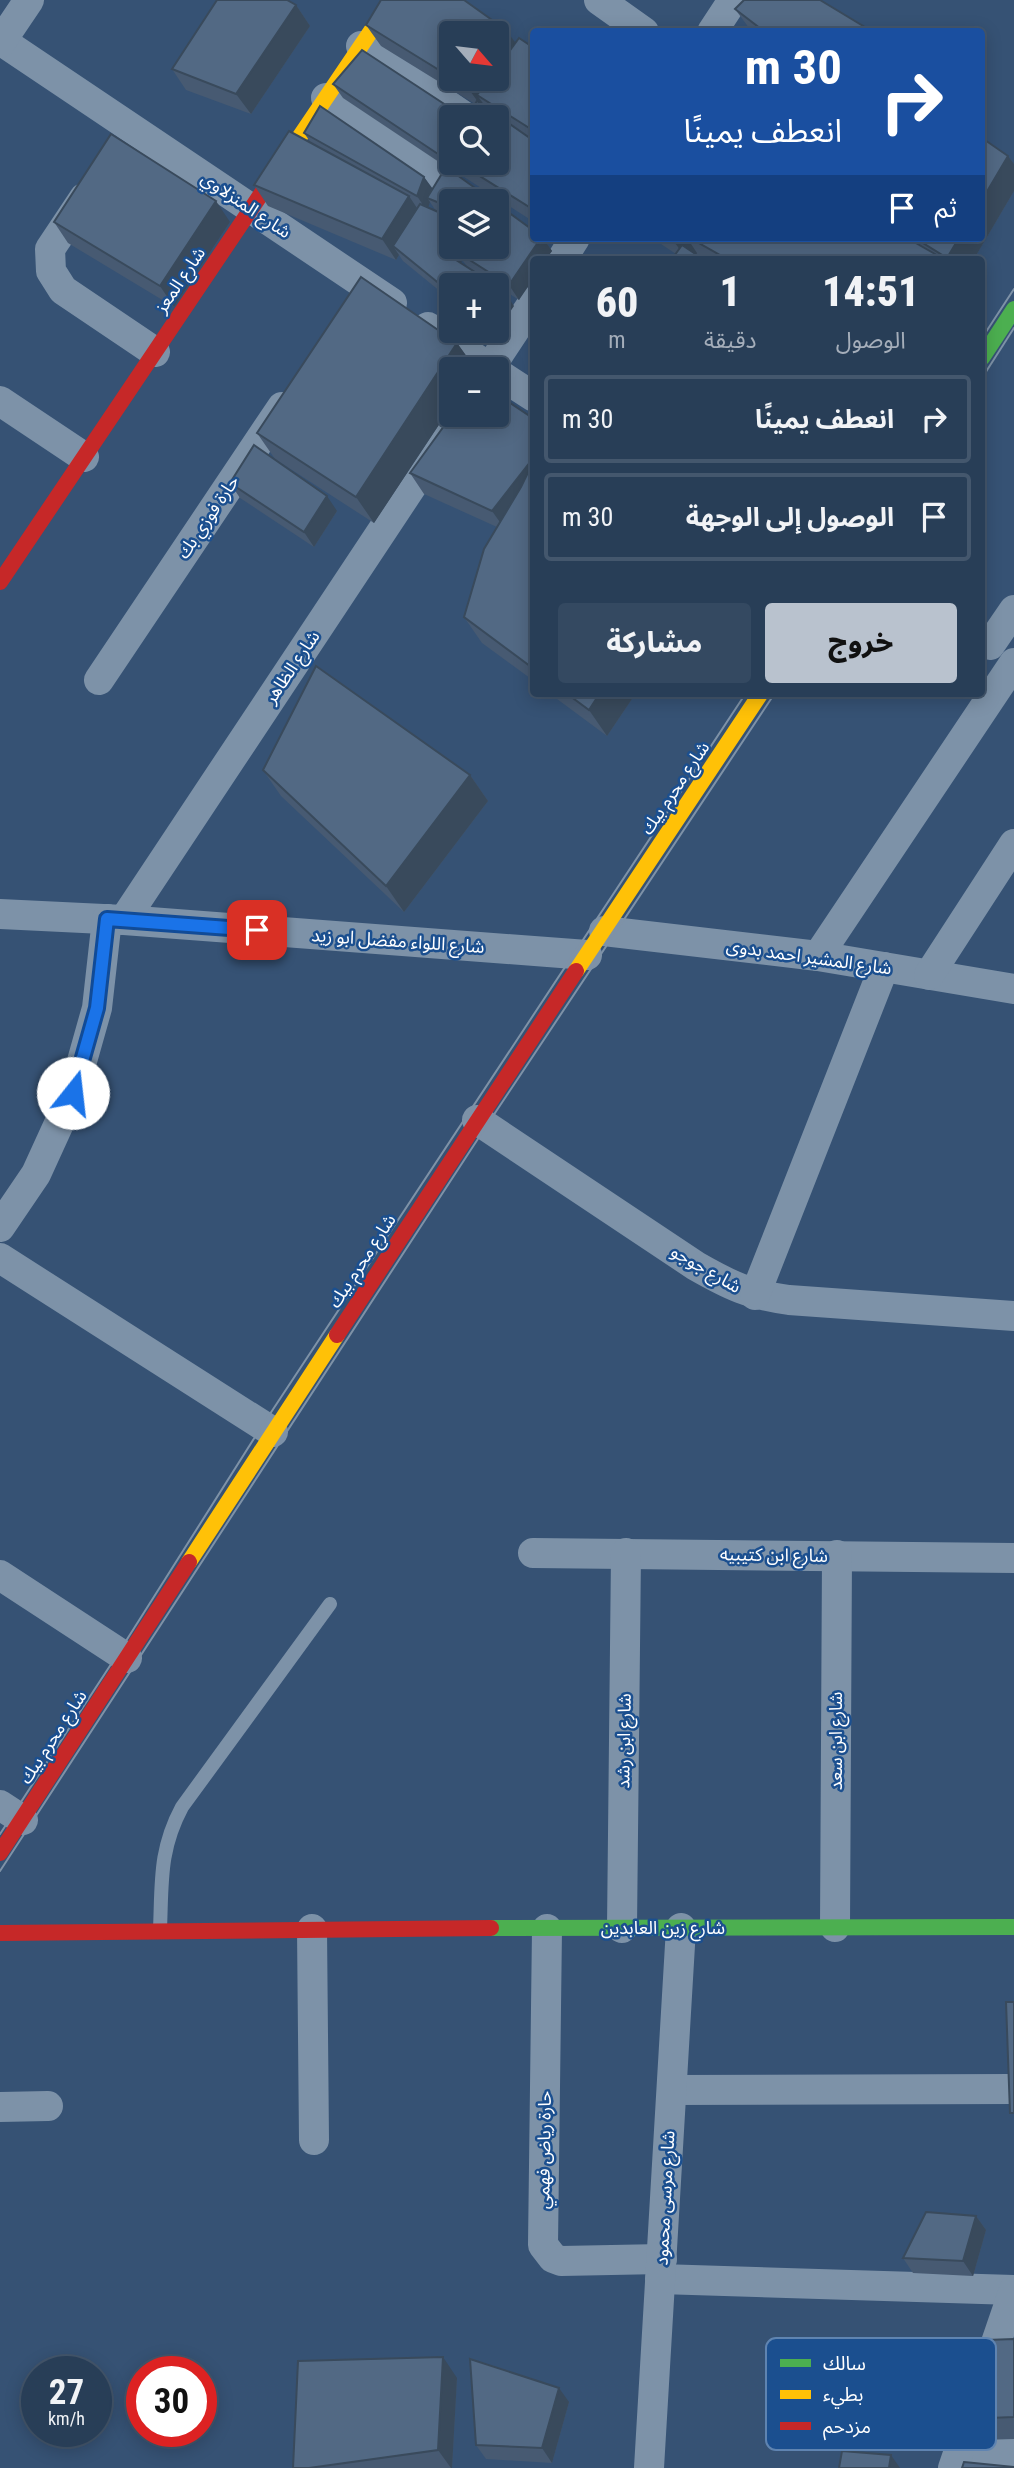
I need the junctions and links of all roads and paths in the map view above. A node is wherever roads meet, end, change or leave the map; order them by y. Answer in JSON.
{"nodes":[{"id":1,"x":29,"y":0,"type":"edge"},
{"id":2,"x":392,"y":0,"type":"edge"},
{"id":3,"x":599,"y":0,"type":"edge"},
{"id":4,"x":733,"y":0,"type":"edge"},
{"id":5,"x":638,"y":28,"type":"edge"},
{"id":6,"x":715,"y":28,"type":"edge"},
{"id":7,"x":0,"y":42,"type":"edge"},
{"id":8,"x":361,"y":46,"type":"junction"},
{"id":9,"x":326,"y":98,"type":"junction"},
{"id":10,"x":447,"y":105,"type":"edge"},
{"id":11,"x":115,"y":150,"type":"junction"},
{"id":12,"x":443,"y":181,"type":"edge"},
{"id":13,"x":252,"y":208,"type":"junction"},
{"id":14,"x":530,"y":308,"type":"edge"},
{"id":15,"x":1014,"y":309,"type":"edge"},
{"id":16,"x":155,"y":352,"type":"junction"},
{"id":17,"x":985,"y":353,"type":"edge"},
{"id":18,"x":468,"y":357,"type":"edge"},
{"id":19,"x":500,"y":357,"type":"edge"},
{"id":20,"x":509,"y":381,"type":"edge"},
{"id":21,"x":296,"y":386,"type":"edge"},
{"id":22,"x":530,"y":394,"type":"edge"},
{"id":23,"x":0,"y":401,"type":"edge"},
{"id":24,"x":451,"y":427,"type":"edge"},
{"id":25,"x":85,"y":457,"type":"junction"},
{"id":26,"x":4,"y":568,"type":"edge"},
{"id":27,"x":1014,"y":610,"type":"edge"},
{"id":28,"x":1000,"y":652,"type":"edge"},
{"id":29,"x":985,"y":677,"type":"edge"},
{"id":30,"x":99,"y":680,"type":"dead end"},
{"id":31,"x":758,"y":697,"type":"edge"},
{"id":32,"x":973,"y":697,"type":"edge"},
{"id":33,"x":1014,"y":844,"type":"edge"},
{"id":34,"x":0,"y":914,"type":"edge"},
{"id":35,"x":116,"y":919,"type":"junction"},
{"id":36,"x":604,"y":931,"type":"junction"},
{"id":37,"x":587,"y":955,"type":"junction"},
{"id":38,"x":818,"y":956,"type":"junction"},
{"id":39,"x":884,"y":967,"type":"junction"},
{"id":40,"x":929,"y":975,"type":"junction"},
{"id":41,"x":1014,"y":989,"type":"edge"},
{"id":42,"x":477,"y":1120,"type":"junction"},
{"id":43,"x":0,"y":1227,"type":"edge"},
{"id":44,"x":0,"y":1258,"type":"edge"},
{"id":45,"x":755,"y":1295,"type":"junction"},
{"id":46,"x":1014,"y":1316,"type":"edge"},
{"id":47,"x":273,"y":1432,"type":"junction"},
{"id":48,"x":533,"y":1553,"type":"dead end"},
{"id":49,"x":626,"y":1553,"type":"junction"},
{"id":50,"x":837,"y":1555,"type":"junction"},
{"id":51,"x":1014,"y":1558,"type":"edge"},
{"id":52,"x":0,"y":1576,"type":"edge"},
{"id":53,"x":330,"y":1604,"type":"dead end"},
{"id":54,"x":127,"y":1658,"type":"junction"},
{"id":55,"x":11,"y":1812,"type":"edge"},
{"id":56,"x":0,"y":1853,"type":"edge"},
{"id":57,"x":835,"y":1927,"type":"junction"},
{"id":58,"x":1014,"y":1927,"type":"edge"},
{"id":59,"x":622,"y":1928,"type":"junction"},
{"id":60,"x":681,"y":1928,"type":"junction"},
{"id":61,"x":312,"y":1929,"type":"junction"},
{"id":62,"x":547,"y":1929,"type":"junction"},
{"id":63,"x":160,"y":1931,"type":"junction"},
{"id":64,"x":0,"y":1933,"type":"edge"},
{"id":65,"x":1014,"y":2089,"type":"edge"},
{"id":66,"x":672,"y":2090,"type":"junction"},
{"id":67,"x":48,"y":2106,"type":"dead end"},
{"id":68,"x":0,"y":2107,"type":"edge"},
{"id":69,"x":314,"y":2140,"type":"dead end"},
{"id":70,"x":661,"y":2269,"type":"junction"},
{"id":71,"x":1014,"y":2290,"type":"edge"},
{"id":72,"x":996,"y":2343,"type":"edge"},
{"id":73,"x":1014,"y":2451,"type":"edge"},
{"id":74,"x":956,"y":2460,"type":"edge"},
{"id":75,"x":649,"y":2468,"type":"edge"}],
"edges":[{"from":1,"to":7,"type":"street"},
{"from":2,"to":8,"type":"street","name":"شارع المعز"},
{"from":3,"to":5,"type":"street"},
{"from":4,"to":6,"type":"street"},
{"from":7,"to":11,"type":"street","name":"شارع المنزلاوي"},
{"from":8,"to":9,"type":"street","name":"شارع المعز"},
{"from":8,"to":10,"type":"street"},
{"from":9,"to":12,"type":"street"},
{"from":9,"to":13,"type":"street","name":"شارع المعز"},
{"from":11,"to":13,"type":"street","name":"شارع المنزلاوي"},
{"from":11,"to":16,"type":"street"},
{"from":13,"to":16,"type":"street","name":"شارع المعز"},
{"from":13,"to":18,"type":"street","name":"شارع المنزلاوي"},
{"from":14,"to":19,"type":"street"},
{"from":15,"to":17,"type":"street"},
{"from":16,"to":25,"type":"street","name":"شارع المعز"},
{"from":20,"to":22,"type":"street","name":"شارع المنزلاوي"},
{"from":21,"to":30,"type":"street","name":"حارة فوزي بك"},
{"from":23,"to":25,"type":"street"},
{"from":24,"to":35,"type":"street","name":"شارع الظاهر"},
{"from":25,"to":26,"type":"street","name":"شارع المعز"},
{"from":27,"to":28,"type":"street"},
{"from":28,"to":29,"type":"street"},
{"from":31,"to":36,"type":"street","name":"شارع محرم بيك"},
{"from":32,"to":38,"type":"street"},
{"from":33,"to":40,"type":"street"},
{"from":34,"to":35,"type":"street","name":"شارع اللواء مفضل ابو زيد"},
{"from":35,"to":37,"type":"street","name":"شارع اللواء مفضل ابو زيد"},
{"from":35,"to":43,"type":"street"},
{"from":36,"to":37,"type":"street","name":"شارع محرم بيك"},
{"from":36,"to":38,"type":"street","name":"شارع المشير احمد بدوى"},
{"from":37,"to":42,"type":"street","name":"شارع محرم بيك"},
{"from":38,"to":39,"type":"street","name":"شارع المشير احمد بدوى"},
{"from":39,"to":40,"type":"street","name":"شارع المشير احمد بدوى"},
{"from":39,"to":45,"type":"street"},
{"from":40,"to":41,"type":"street","name":"شارع المشير احمد بدوى"},
{"from":42,"to":45,"type":"street","name":"شارع جوجو"},
{"from":42,"to":47,"type":"street","name":"شارع محرم بيك"},
{"from":44,"to":47,"type":"street"},
{"from":45,"to":46,"type":"street","name":"شارع جوجو"},
{"from":47,"to":54,"type":"street","name":"شارع محرم بيك"},
{"from":48,"to":49,"type":"street","name":"شارع ابن كتيبيه"},
{"from":49,"to":50,"type":"street","name":"شارع ابن كتيبيه"},
{"from":49,"to":59,"type":"street","name":"شارع ابن رشد"},
{"from":50,"to":51,"type":"street","name":"شارع ابن كتيبيه"},
{"from":50,"to":57,"type":"street","name":"شارع ابن سعد"},
{"from":52,"to":54,"type":"street"},
{"from":53,"to":63,"type":"lane"},
{"from":54,"to":55,"type":"street","name":"شارع محرم بيك"},
{"from":55,"to":56,"type":"street","name":"شارع محرم بيك"},
{"from":57,"to":58,"type":"street","name":"شارع زين العابدين"},
{"from":57,"to":60,"type":"street","name":"شارع زين العابدين"},
{"from":59,"to":60,"type":"street","name":"شارع زين العابدين"},
{"from":59,"to":62,"type":"street","name":"شارع زين العابدين"},
{"from":60,"to":66,"type":"street","name":"شارع مرسى محمود"},
{"from":61,"to":62,"type":"street","name":"شارع زين العابدين"},
{"from":61,"to":63,"type":"street","name":"شارع زين العابدين"},
{"from":61,"to":69,"type":"street"},
{"from":62,"to":70,"type":"street","name":"حارة رياض فهمي"},
{"from":63,"to":64,"type":"street","name":"شارع زين العابدين"},
{"from":65,"to":66,"type":"street"},
{"from":66,"to":70,"type":"street","name":"شارع مرسى محمود"},
{"from":67,"to":68,"type":"street"},
{"from":70,"to":71,"type":"street","name":"حارة رياض فهمي"},
{"from":70,"to":75,"type":"street","name":"شارع مرسى محمود"},
{"from":71,"to":72,"type":"street"},
{"from":73,"to":74,"type":"street"}]}
